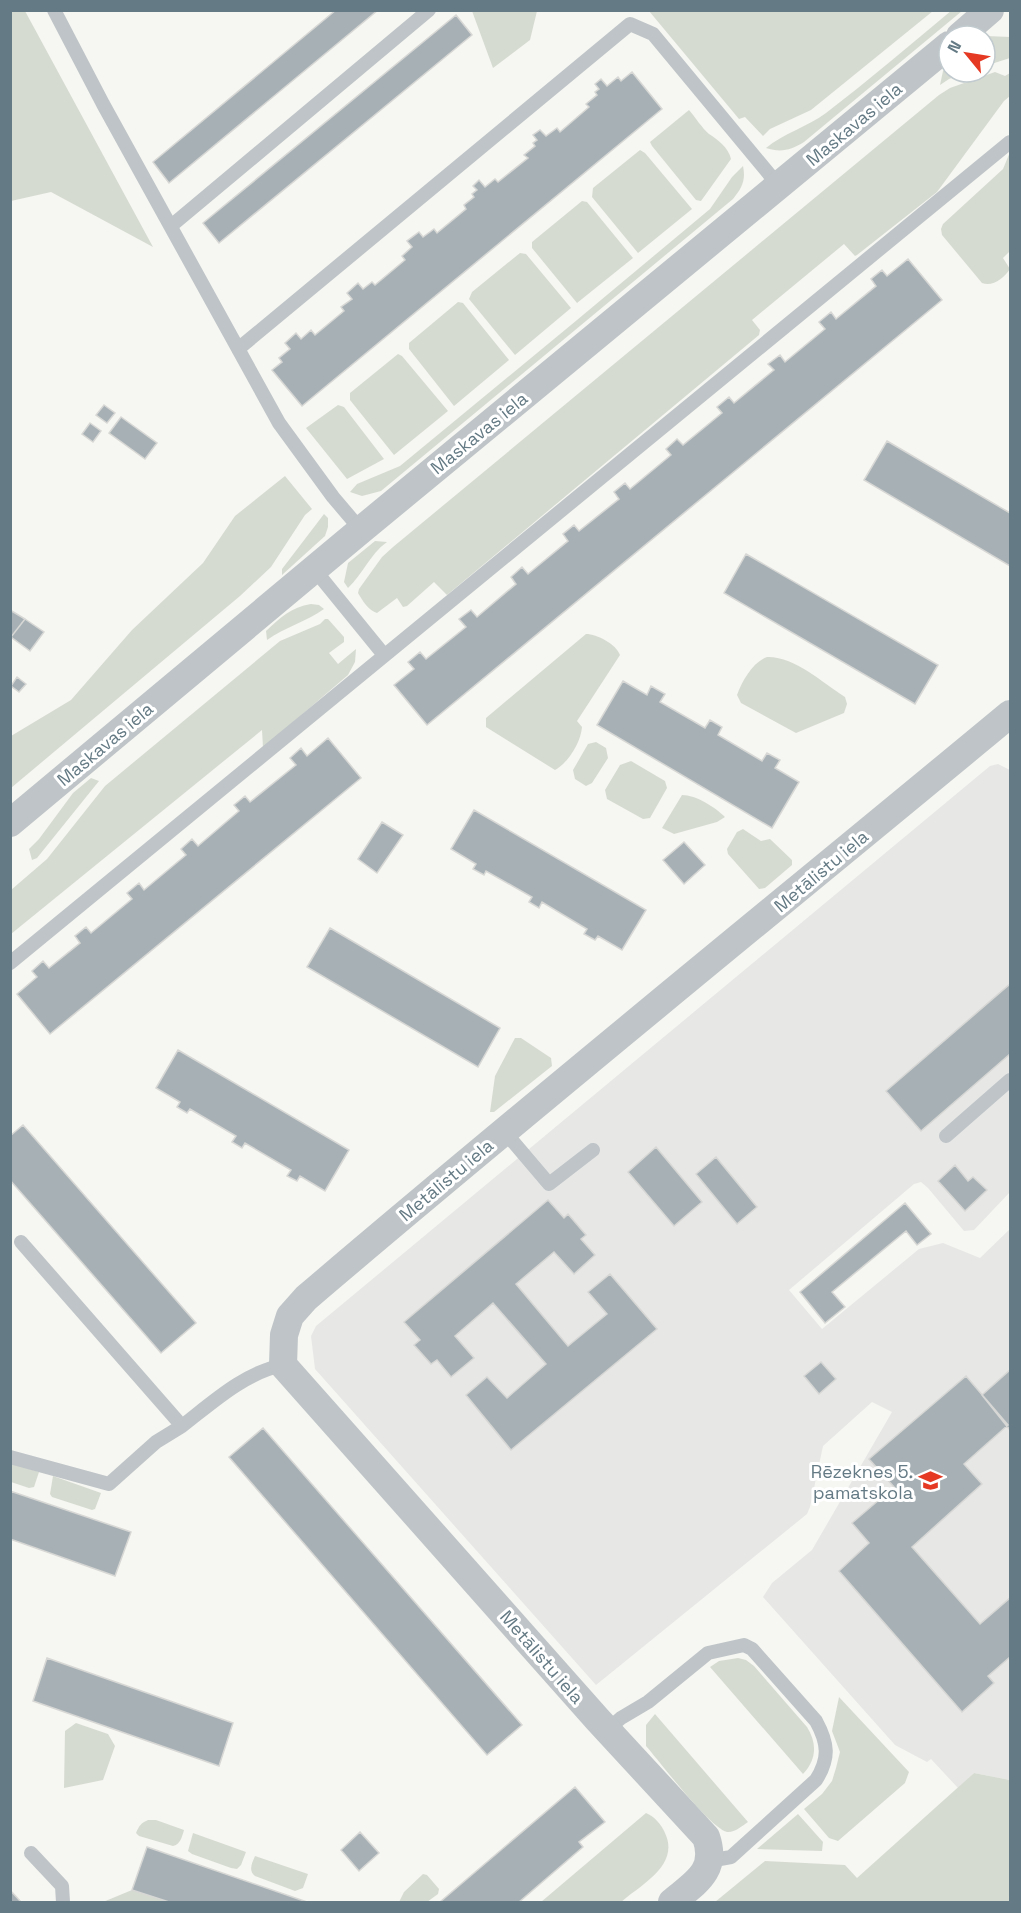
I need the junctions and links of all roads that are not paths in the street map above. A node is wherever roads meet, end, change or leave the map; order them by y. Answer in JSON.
{"nodes":[{"id":1,"x":54,"y":10,"type":"edge"},
{"id":2,"x":429,"y":10,"type":"edge"},
{"id":3,"x":990,"y":10,"type":"edge"},
{"id":4,"x":974,"y":24,"type":"edge"},
{"id":5,"x":937,"y":55,"type":"edge"},
{"id":6,"x":1011,"y":142,"type":"edge"},
{"id":7,"x":779,"y":186,"type":"junction"},
{"id":8,"x":171,"y":226,"type":"junction"},
{"id":9,"x":238,"y":349,"type":"junction"},
{"id":10,"x":361,"y":530,"type":"junction"},
{"id":11,"x":314,"y":569,"type":"junction"},
{"id":12,"x":384,"y":655,"type":"junction"},
{"id":13,"x":1008,"y":721,"type":"edge"},
{"id":14,"x":10,"y":824,"type":"edge"},
{"id":15,"x":10,"y":963,"type":"edge"},
{"id":16,"x":1011,"y":1080,"type":"edge"},
{"id":17,"x":504,"y":1131,"type":"junction"},
{"id":18,"x":946,"y":1136,"type":"dead end"},
{"id":19,"x":593,"y":1150,"type":"dead end"},
{"id":20,"x":21,"y":1242,"type":"dead end"},
{"id":21,"x":283,"y":1365,"type":"junction"},
{"id":22,"x":182,"y":1426,"type":"junction"},
{"id":23,"x":10,"y":1457,"type":"edge"},
{"id":24,"x":603,"y":1725,"type":"junction"},
{"id":25,"x":31,"y":1852,"type":"dead end"},
{"id":26,"x":710,"y":1857,"type":"junction"},
{"id":27,"x":63,"y":1902,"type":"edge"},
{"id":28,"x":672,"y":1902,"type":"edge"}],
"edges":[{"from":1,"to":8,"type":"lane"},
{"from":2,"to":8,"type":"lane"},
{"from":3,"to":4,"type":"street"},
{"from":5,"to":7,"type":"street","name":"Maskavas iela"},
{"from":6,"to":12,"type":"lane"},
{"from":7,"to":9,"type":"lane"},
{"from":7,"to":10,"type":"street","name":"Maskavas iela"},
{"from":8,"to":9,"type":"lane"},
{"from":9,"to":10,"type":"lane"},
{"from":10,"to":11,"type":"street","name":"Maskavas iela"},
{"from":11,"to":12,"type":"lane"},
{"from":11,"to":14,"type":"street","name":"Maskavas iela"},
{"from":12,"to":15,"type":"lane"},
{"from":13,"to":17,"type":"street","name":"Metālistu iela"},
{"from":16,"to":18,"type":"lane"},
{"from":17,"to":19,"type":"lane"},
{"from":17,"to":21,"type":"street","name":"Metālistu iela"},
{"from":20,"to":22,"type":"lane"},
{"from":21,"to":22,"type":"lane"},
{"from":21,"to":24,"type":"street","name":"Metālistu iela"},
{"from":22,"to":23,"type":"lane"},
{"from":24,"to":26,"type":"street","name":"Metālistu iela"},
{"from":24,"to":26,"type":"lane"},
{"from":25,"to":27,"type":"lane"},
{"from":26,"to":28,"type":"street"}]}
